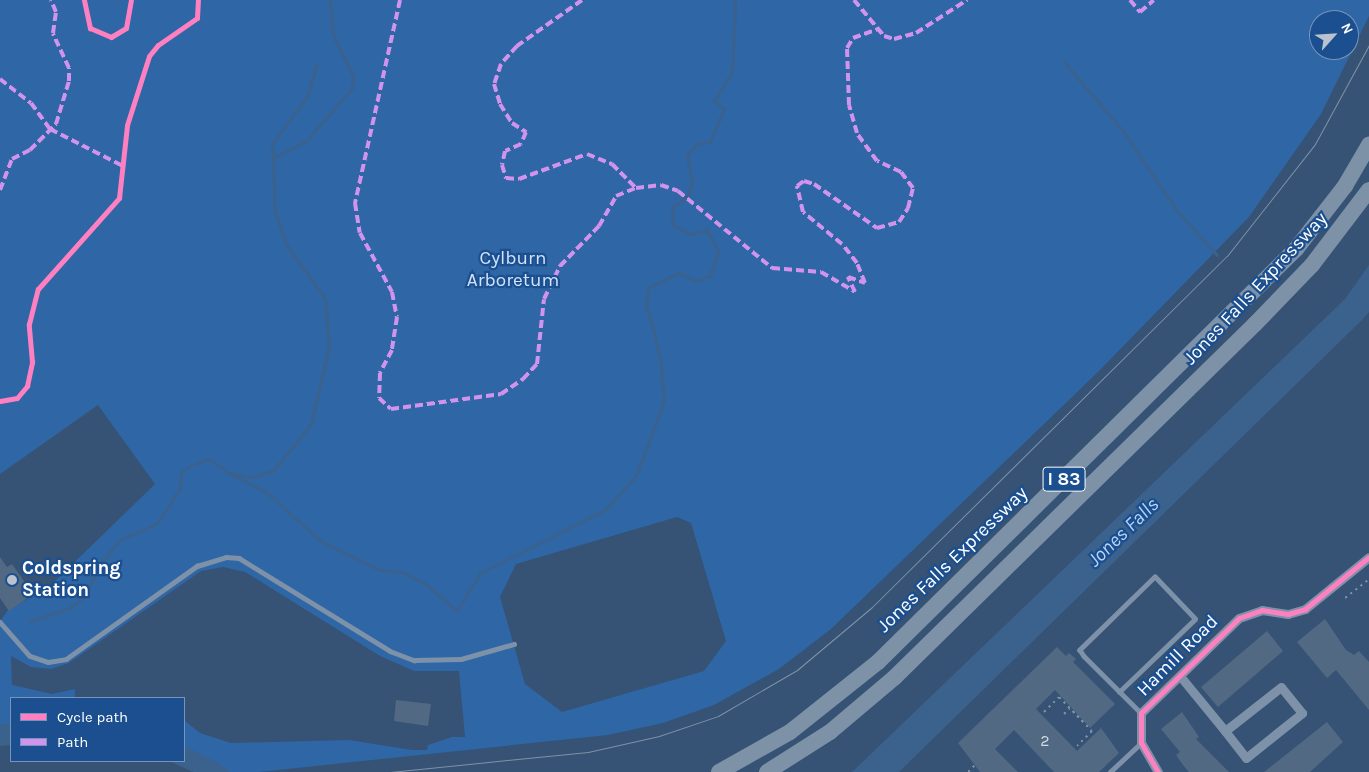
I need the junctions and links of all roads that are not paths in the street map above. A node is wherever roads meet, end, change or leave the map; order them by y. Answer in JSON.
{"nodes":[{"id":1,"x":1369,"y":145,"type":"edge"},
{"id":2,"x":1369,"y":190,"type":"edge"},
{"id":3,"x":1369,"y":557,"type":"edge"},
{"id":4,"x":0,"y":622,"type":"edge"},
{"id":5,"x":514,"y":644,"type":"dead end"},
{"id":6,"x":1180,"y":676,"type":"junction"},
{"id":7,"x":1119,"y":692,"type":"junction"},
{"id":8,"x":1141,"y":713,"type":"junction"},
{"id":9,"x":1225,"y":732,"type":"junction"},
{"id":10,"x":1141,"y":743,"type":"junction"},
{"id":11,"x":719,"y":772,"type":"edge"},
{"id":12,"x":767,"y":772,"type":"edge"},
{"id":13,"x":1110,"y":772,"type":"edge"},
{"id":14,"x":1158,"y":772,"type":"edge"}],
"edges":[{"from":1,"to":11,"type":"highway","name":"Jones Falls Expressway","number":"I 83"},
{"from":2,"to":12,"type":"highway","name":"Jones Falls Expressway","number":"I 83"},
{"from":3,"to":6,"type":"street","name":"Hamill Road"},
{"from":4,"to":5,"type":"lane"},
{"from":6,"to":8,"type":"street","name":"Hamill Road"},
{"from":6,"to":9,"type":"street","name":"Hamill Road"},
{"from":7,"to":7,"type":"lane"},
{"from":7,"to":8,"type":"lane"},
{"from":8,"to":10,"type":"street","name":"Hamill Road"},
{"from":9,"to":9,"type":"street","name":"Hamill Road"},
{"from":10,"to":13,"type":"lane"},
{"from":10,"to":14,"type":"street"}]}
